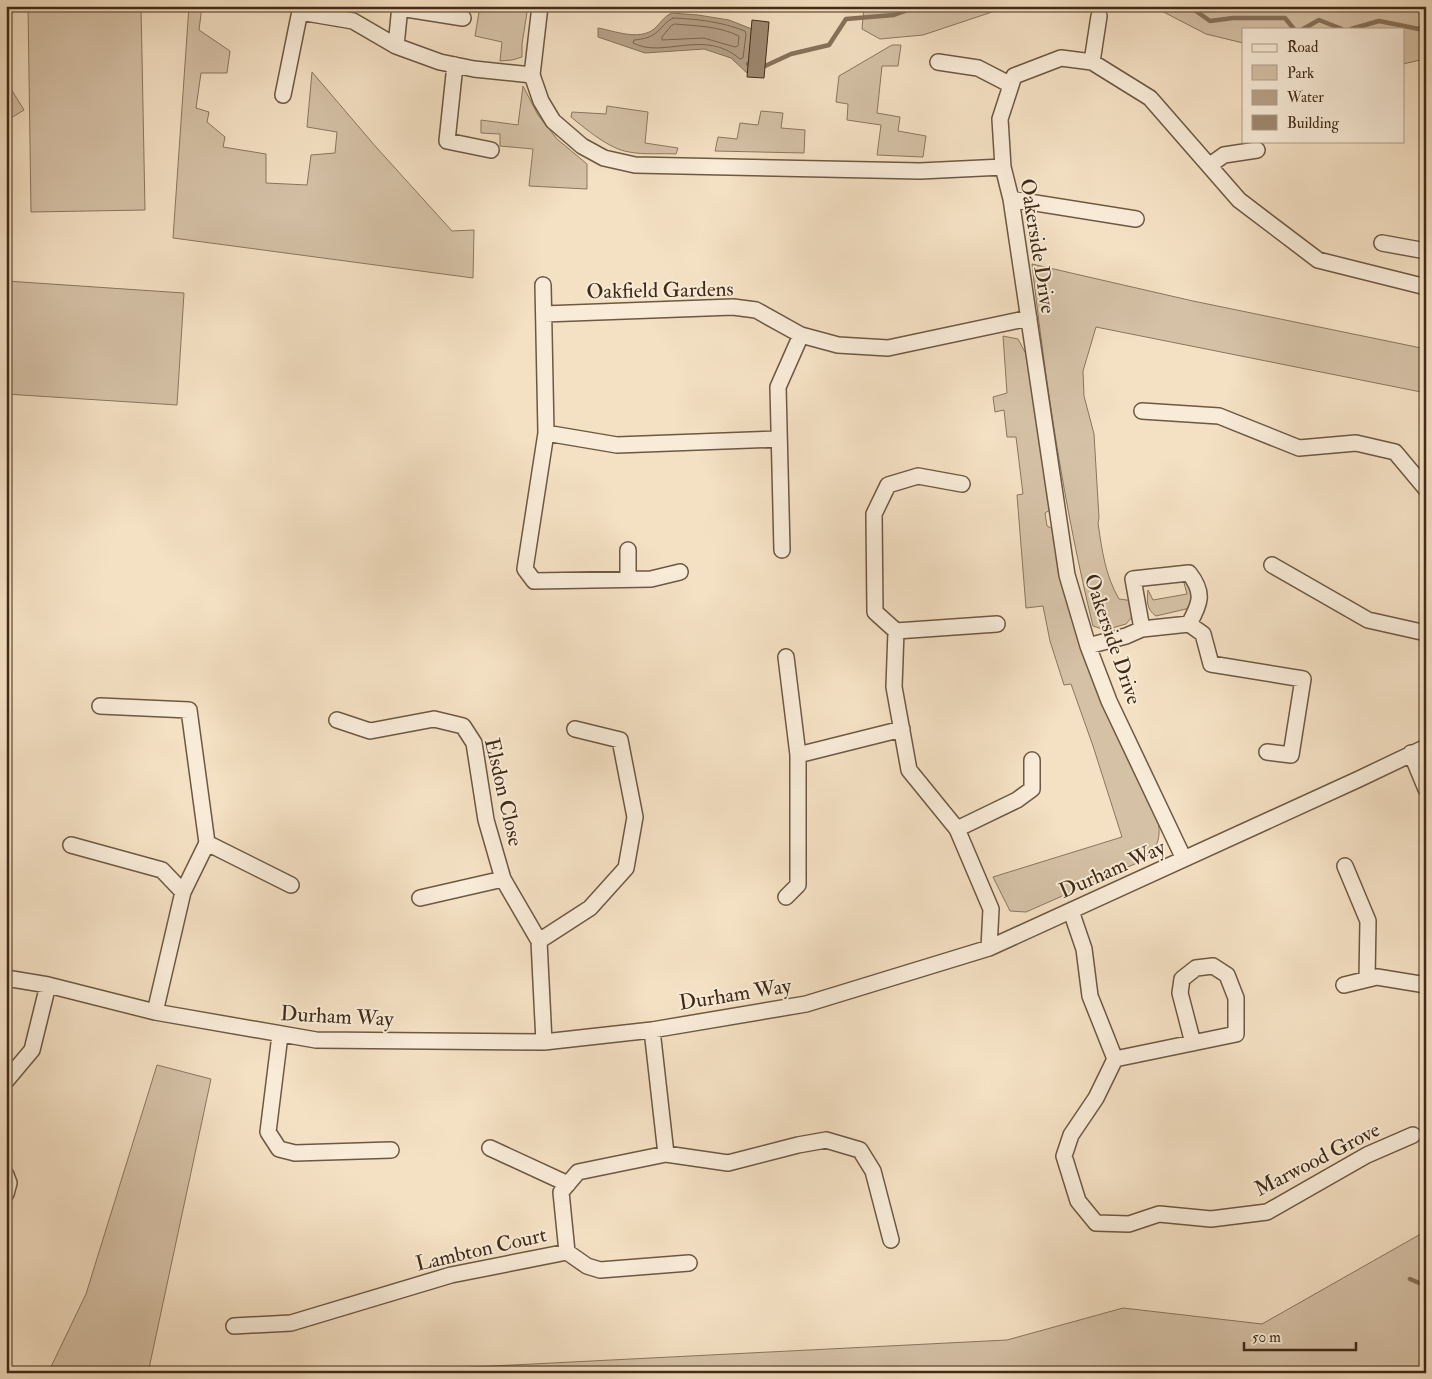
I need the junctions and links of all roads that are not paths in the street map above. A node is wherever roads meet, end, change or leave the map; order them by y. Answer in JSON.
{"nodes":[{"id":1,"x":540,"y":6,"type":"edge"},
{"id":2,"x":400,"y":7,"type":"edge"},
{"id":3,"x":301,"y":9,"type":"edge"},
{"id":4,"x":1099,"y":16,"type":"dead end"},
{"id":5,"x":463,"y":18,"type":"dead end"},
{"id":6,"x":396,"y":46,"type":"junction"},
{"id":7,"x":938,"y":62,"type":"dead end"},
{"id":8,"x":1092,"y":62,"type":"junction"},
{"id":9,"x":455,"y":65,"type":"junction"},
{"id":10,"x":532,"y":75,"type":"junction"},
{"id":11,"x":1011,"y":85,"type":"junction"},
{"id":12,"x":283,"y":95,"type":"dead end"},
{"id":13,"x":491,"y":150,"type":"dead end"},
{"id":14,"x":1257,"y":150,"type":"dead end"},
{"id":15,"x":1210,"y":165,"type":"junction"},
{"id":16,"x":1003,"y":167,"type":"junction"},
{"id":17,"x":1011,"y":199,"type":"junction"},
{"id":18,"x":1136,"y":218,"type":"dead end"},
{"id":19,"x":1382,"y":243,"type":"dead end"},
{"id":20,"x":1426,"y":250,"type":"edge"},
{"id":21,"x":543,"y":285,"type":"dead end"},
{"id":22,"x":1426,"y":287,"type":"edge"},
{"id":23,"x":544,"y":314,"type":"junction"},
{"id":24,"x":1029,"y":318,"type":"junction"},
{"id":25,"x":801,"y":335,"type":"junction"},
{"id":26,"x":1142,"y":411,"type":"dead end"},
{"id":27,"x":546,"y":433,"type":"junction"},
{"id":28,"x":779,"y":439,"type":"junction"},
{"id":29,"x":962,"y":484,"type":"dead end"},
{"id":30,"x":1426,"y":488,"type":"edge"},
{"id":31,"x":628,"y":550,"type":"dead end"},
{"id":32,"x":782,"y":550,"type":"dead end"},
{"id":33,"x":1272,"y":565,"type":"dead end"},
{"id":34,"x":680,"y":572,"type":"dead end"},
{"id":35,"x":628,"y":579,"type":"junction"},
{"id":36,"x":997,"y":624,"type":"dead end"},
{"id":37,"x":1188,"y":624,"type":"junction"},
{"id":38,"x":1142,"y":629,"type":"junction"},
{"id":39,"x":896,"y":631,"type":"junction"},
{"id":40,"x":1426,"y":633,"type":"edge"},
{"id":41,"x":1088,"y":646,"type":"junction"},
{"id":42,"x":786,"y":658,"type":"dead end"},
{"id":43,"x":100,"y":706,"type":"dead end"},
{"id":44,"x":337,"y":720,"type":"dead end"},
{"id":45,"x":902,"y":729,"type":"junction"},
{"id":46,"x":575,"y":730,"type":"dead end"},
{"id":47,"x":1426,"y":747,"type":"edge"},
{"id":48,"x":1267,"y":752,"type":"dead end"},
{"id":49,"x":1411,"y":754,"type":"junction"},
{"id":50,"x":798,"y":755,"type":"junction"},
{"id":51,"x":1032,"y":760,"type":"dead end"},
{"id":52,"x":1426,"y":788,"type":"edge"},
{"id":53,"x":957,"y":829,"type":"junction"},
{"id":54,"x":207,"y":843,"type":"junction"},
{"id":55,"x":72,"y":844,"type":"dead end"},
{"id":56,"x":1184,"y":859,"type":"junction"},
{"id":57,"x":1345,"y":866,"type":"dead end"},
{"id":58,"x":503,"y":879,"type":"junction"},
{"id":59,"x":291,"y":885,"type":"dead end"},
{"id":60,"x":183,"y":892,"type":"junction"},
{"id":61,"x":786,"y":897,"type":"dead end"},
{"id":62,"x":420,"y":898,"type":"dead end"},
{"id":63,"x":1071,"y":911,"type":"junction"},
{"id":64,"x":539,"y":941,"type":"junction"},
{"id":65,"x":988,"y":948,"type":"junction"},
{"id":66,"x":6,"y":978,"type":"edge"},
{"id":67,"x":1367,"y":979,"type":"junction"},
{"id":68,"x":1344,"y":984,"type":"dead end"},
{"id":69,"x":48,"y":985,"type":"junction"},
{"id":70,"x":1426,"y":985,"type":"edge"},
{"id":71,"x":155,"y":1012,"type":"junction"},
{"id":72,"x":652,"y":1030,"type":"junction"},
{"id":73,"x":280,"y":1035,"type":"junction"},
{"id":74,"x":544,"y":1042,"type":"junction"},
{"id":75,"x":1193,"y":1043,"type":"junction"},
{"id":76,"x":1115,"y":1059,"type":"junction"},
{"id":77,"x":6,"y":1081,"type":"edge"},
{"id":78,"x":1413,"y":1135,"type":"dead end"},
{"id":79,"x":490,"y":1148,"type":"dead end"},
{"id":80,"x":392,"y":1150,"type":"dead end"},
{"id":81,"x":666,"y":1154,"type":"junction"},
{"id":82,"x":6,"y":1176,"type":"edge"},
{"id":83,"x":568,"y":1184,"type":"junction"},
{"id":84,"x":6,"y":1194,"type":"edge"},
{"id":85,"x":891,"y":1240,"type":"dead end"},
{"id":86,"x":567,"y":1252,"type":"junction"},
{"id":87,"x":689,"y":1263,"type":"dead end"},
{"id":88,"x":234,"y":1326,"type":"dead end"}],
"edges":[{"from":1,"to":10,"type":"street","name":"Oakerside Drive"},
{"from":2,"to":5,"type":"street"},
{"from":2,"to":6,"type":"street"},
{"from":3,"to":6,"type":"street"},
{"from":3,"to":12,"type":"street"},
{"from":4,"to":8,"type":"street"},
{"from":6,"to":9,"type":"street"},
{"from":7,"to":11,"type":"street"},
{"from":8,"to":11,"type":"street"},
{"from":8,"to":15,"type":"street"},
{"from":9,"to":10,"type":"street"},
{"from":9,"to":13,"type":"street"},
{"from":10,"to":16,"type":"street","name":"Oakerside Drive"},
{"from":11,"to":16,"type":"street"},
{"from":14,"to":15,"type":"street"},
{"from":15,"to":22,"type":"street"},
{"from":16,"to":17,"type":"street","name":"Oakerside Drive"},
{"from":17,"to":18,"type":"street"},
{"from":17,"to":24,"type":"street","name":"Oakerside Drive"},
{"from":19,"to":20,"type":"street"},
{"from":21,"to":23,"type":"street"},
{"from":23,"to":25,"type":"street","name":"Oakfield Gardens"},
{"from":23,"to":27,"type":"street"},
{"from":24,"to":25,"type":"street","name":"Oakfield Gardens"},
{"from":24,"to":41,"type":"street","name":"Oakerside Drive"},
{"from":25,"to":28,"type":"street"},
{"from":26,"to":30,"type":"street"},
{"from":27,"to":28,"type":"street"},
{"from":27,"to":35,"type":"street"},
{"from":28,"to":32,"type":"street"},
{"from":29,"to":39,"type":"street"},
{"from":31,"to":35,"type":"street"},
{"from":33,"to":40,"type":"street"},
{"from":34,"to":35,"type":"street"},
{"from":36,"to":39,"type":"street"},
{"from":37,"to":38,"type":"street"},
{"from":37,"to":38,"type":"street"},
{"from":37,"to":48,"type":"street"},
{"from":38,"to":41,"type":"street"},
{"from":39,"to":45,"type":"street"},
{"from":41,"to":56,"type":"street","name":"Oakerside Drive"},
{"from":42,"to":50,"type":"street"},
{"from":43,"to":54,"type":"street"},
{"from":44,"to":58,"type":"street","name":"Elsdon Close"},
{"from":45,"to":50,"type":"street"},
{"from":45,"to":53,"type":"street"},
{"from":46,"to":64,"type":"street"},
{"from":47,"to":49,"type":"street","name":"Durham Way"},
{"from":49,"to":52,"type":"street"},
{"from":49,"to":56,"type":"street","name":"Durham Way"},
{"from":50,"to":61,"type":"street"},
{"from":51,"to":53,"type":"street"},
{"from":53,"to":65,"type":"street"},
{"from":54,"to":59,"type":"street"},
{"from":54,"to":60,"type":"street"},
{"from":55,"to":60,"type":"street"},
{"from":56,"to":63,"type":"street","name":"Durham Way"},
{"from":57,"to":67,"type":"street"},
{"from":58,"to":62,"type":"street","name":"Elsdon Close"},
{"from":58,"to":64,"type":"street","name":"Elsdon Close"},
{"from":60,"to":71,"type":"street"},
{"from":63,"to":65,"type":"street","name":"Durham Way"},
{"from":63,"to":76,"type":"street"},
{"from":64,"to":74,"type":"street","name":"Elsdon Close"},
{"from":65,"to":72,"type":"street","name":"Durham Way"},
{"from":66,"to":69,"type":"street","name":"Durham Way"},
{"from":67,"to":68,"type":"street"},
{"from":67,"to":70,"type":"street"},
{"from":69,"to":71,"type":"street","name":"Durham Way"},
{"from":69,"to":77,"type":"street"},
{"from":71,"to":73,"type":"street","name":"Durham Way"},
{"from":72,"to":74,"type":"street","name":"Durham Way"},
{"from":72,"to":81,"type":"street"},
{"from":73,"to":74,"type":"street","name":"Durham Way"},
{"from":73,"to":80,"type":"street"},
{"from":75,"to":75,"type":"street"},
{"from":75,"to":76,"type":"street"},
{"from":76,"to":78,"type":"street","name":"Marwood Grove"},
{"from":79,"to":83,"type":"street"},
{"from":81,"to":83,"type":"street"},
{"from":81,"to":85,"type":"street"},
{"from":82,"to":84,"type":"street"},
{"from":83,"to":86,"type":"street","name":"Lambton Court"},
{"from":86,"to":87,"type":"street"},
{"from":86,"to":88,"type":"street","name":"Lambton Court"}]}
